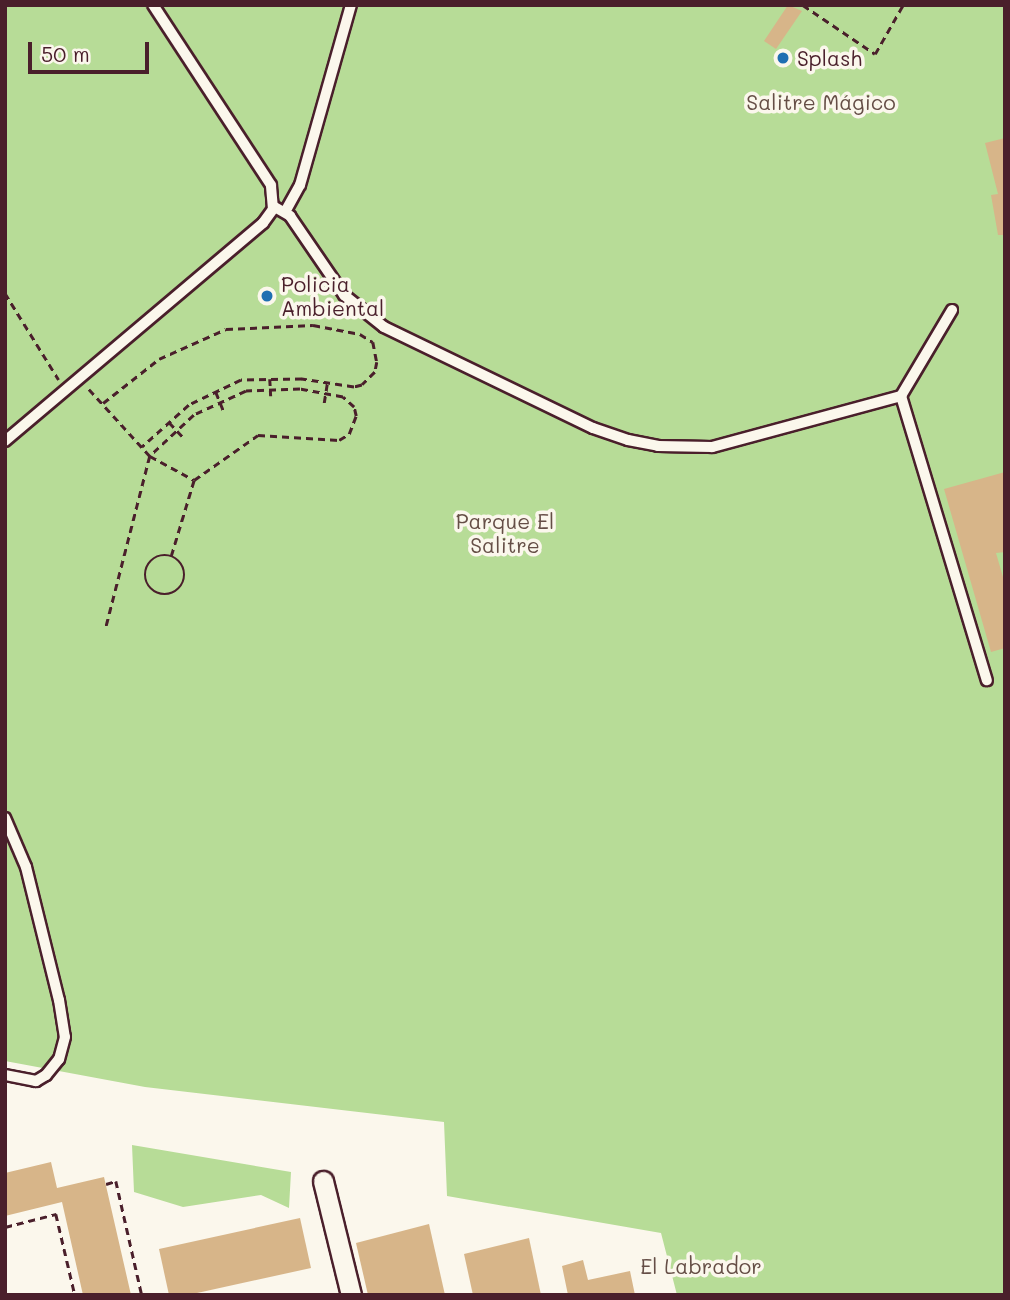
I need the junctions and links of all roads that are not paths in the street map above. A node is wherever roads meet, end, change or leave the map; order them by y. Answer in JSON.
{"nodes":[{"id":1,"x":153,"y":5,"type":"edge"},
{"id":2,"x":351,"y":5,"type":"edge"},
{"id":3,"x":273,"y":206,"type":"junction"},
{"id":4,"x":285,"y":212,"type":"junction"},
{"id":5,"x":952,"y":310,"type":"dead end"},
{"id":6,"x":901,"y":396,"type":"junction"},
{"id":7,"x":5,"y":441,"type":"edge"},
{"id":8,"x":987,"y":680,"type":"dead end"},
{"id":9,"x":5,"y":818,"type":"edge"},
{"id":10,"x":5,"y":1075,"type":"edge"},
{"id":11,"x":323,"y":1181,"type":"dead end"},
{"id":12,"x":351,"y":1295,"type":"edge"}],
"edges":[{"from":1,"to":3,"type":"lane"},
{"from":2,"to":4,"type":"lane"},
{"from":3,"to":4,"type":"lane"},
{"from":3,"to":7,"type":"lane"},
{"from":4,"to":6,"type":"lane"},
{"from":5,"to":6,"type":"lane"},
{"from":6,"to":8,"type":"lane"},
{"from":9,"to":10,"type":"lane"},
{"from":11,"to":12,"type":"street"}]}
